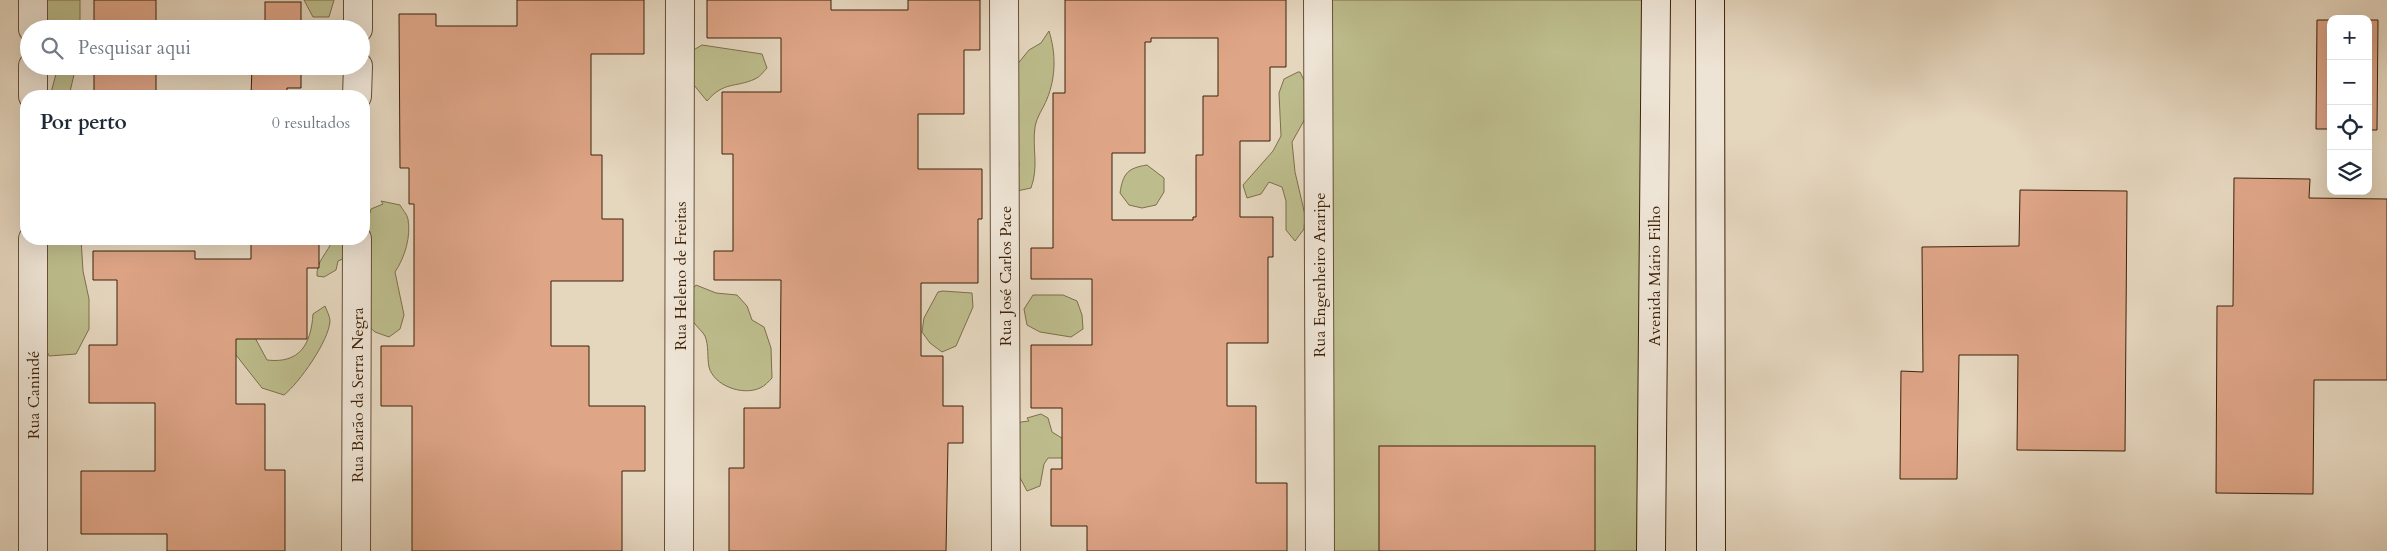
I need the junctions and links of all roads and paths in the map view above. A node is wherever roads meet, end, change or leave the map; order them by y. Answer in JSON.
{"nodes":[{"id":1,"x":34,"y":0,"type":"edge"},
{"id":2,"x":358,"y":0,"type":"edge"},
{"id":3,"x":680,"y":0,"type":"edge"},
{"id":4,"x":1004,"y":0,"type":"edge"},
{"id":5,"x":1318,"y":0,"type":"edge"},
{"id":6,"x":1656,"y":0,"type":"edge"},
{"id":7,"x":1710,"y":0,"type":"edge"},
{"id":8,"x":34,"y":20,"type":"edge"},
{"id":9,"x":358,"y":20,"type":"edge"},
{"id":10,"x":33,"y":75,"type":"edge"},
{"id":11,"x":358,"y":75,"type":"edge"},
{"id":12,"x":33,"y":90,"type":"edge"},
{"id":13,"x":358,"y":90,"type":"edge"},
{"id":14,"x":33,"y":245,"type":"edge"},
{"id":15,"x":357,"y":245,"type":"edge"},
{"id":16,"x":33,"y":551,"type":"edge"},
{"id":17,"x":356,"y":551,"type":"edge"},
{"id":18,"x":679,"y":551,"type":"edge"},
{"id":19,"x":1006,"y":551,"type":"edge"},
{"id":20,"x":1320,"y":551,"type":"edge"},
{"id":21,"x":1652,"y":551,"type":"edge"},
{"id":22,"x":1712,"y":551,"type":"edge"}],
"edges":[{"from":1,"to":8,"type":"street"},
{"from":2,"to":9,"type":"street"},
{"from":3,"to":18,"type":"street","name":"Rua Heleno de Freitas"},
{"from":4,"to":19,"type":"street","name":"Rua José Carlos Pace"},
{"from":5,"to":20,"type":"street","name":"Rua Engenheiro Araripe"},
{"from":6,"to":21,"type":"street","name":"Avenida Mário Filho"},
{"from":7,"to":22,"type":"street"},
{"from":10,"to":12,"type":"street"},
{"from":11,"to":13,"type":"street"},
{"from":14,"to":16,"type":"street","name":"Rua Canindé"},
{"from":15,"to":17,"type":"street","name":"Rua Barão da Serra Negra"}]}
